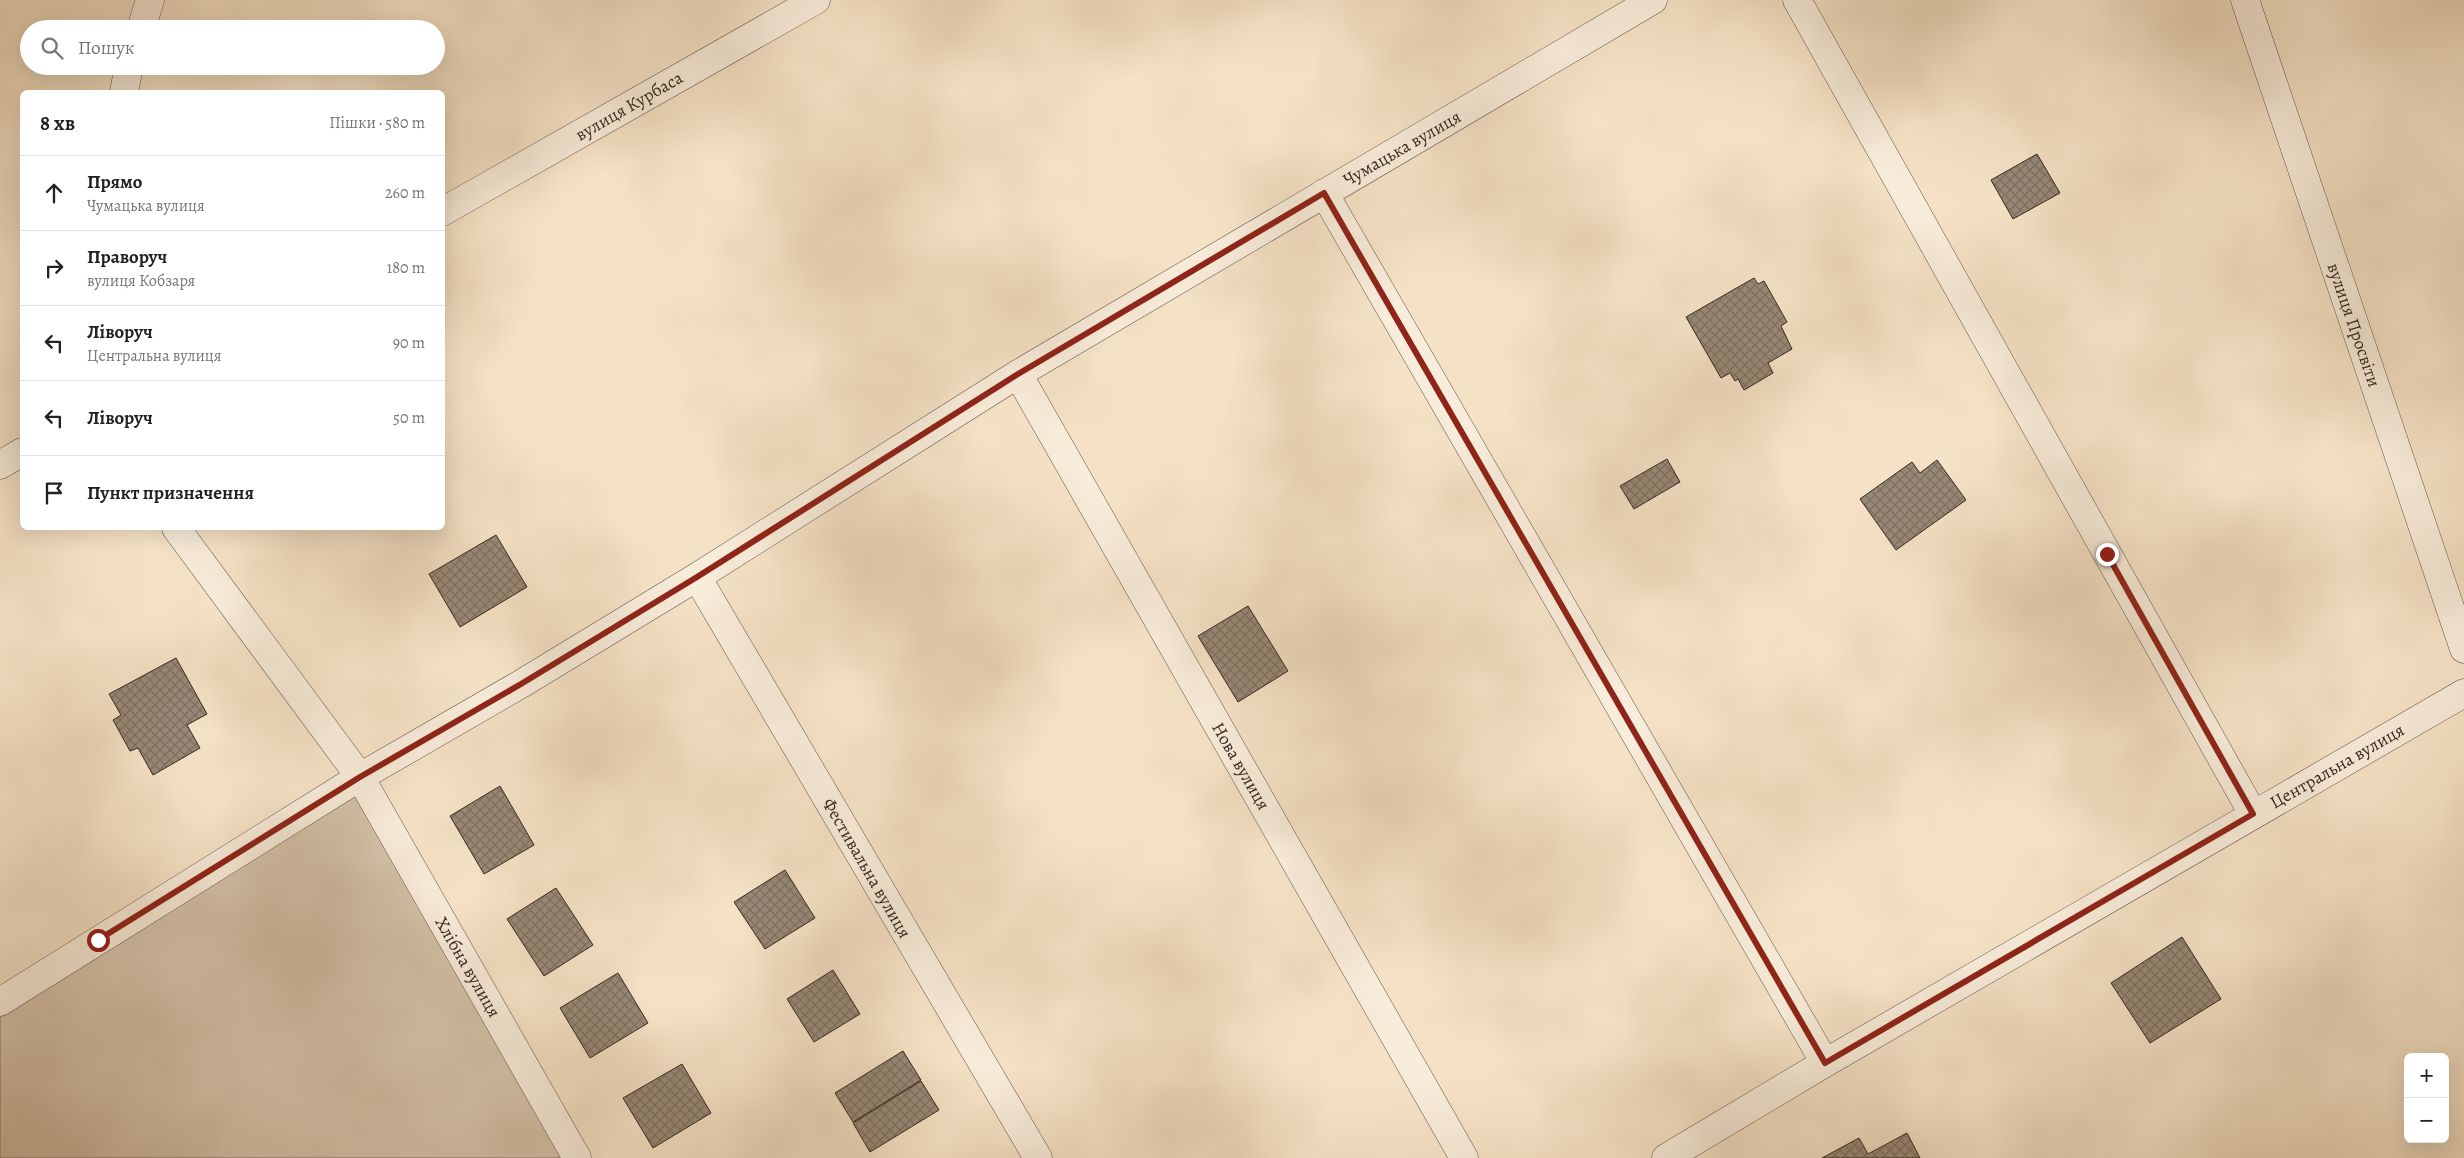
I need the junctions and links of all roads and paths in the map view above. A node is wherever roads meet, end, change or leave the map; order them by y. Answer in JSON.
{"nodes":[{"id":1,"x":150,"y":0,"type":"edge"},
{"id":2,"x":816,"y":0,"type":"edge"},
{"id":3,"x":1653,"y":0,"type":"edge"},
{"id":4,"x":1797,"y":0,"type":"edge"},
{"id":5,"x":2245,"y":0,"type":"edge"},
{"id":6,"x":144,"y":20,"type":"edge"},
{"id":7,"x":127,"y":75,"type":"edge"},
{"id":8,"x":124,"y":90,"type":"edge"},
{"id":9,"x":1324,"y":193,"type":"junction"},
{"id":10,"x":445,"y":210,"type":"edge"},
{"id":11,"x":1018,"y":374,"type":"junction"},
{"id":12,"x":20,"y":453,"type":"edge"},
{"id":13,"x":0,"y":465,"type":"edge"},
{"id":14,"x":177,"y":530,"type":"edge"},
{"id":15,"x":697,"y":577,"type":"junction"},
{"id":16,"x":2464,"y":649,"type":"edge"},
{"id":17,"x":2464,"y":693,"type":"edge"},
{"id":18,"x":360,"y":777,"type":"junction"},
{"id":19,"x":2253,"y":814,"type":"junction"},
{"id":20,"x":0,"y":1002,"type":"edge"},
{"id":21,"x":1825,"y":1063,"type":"junction"},
{"id":22,"x":577,"y":1158,"type":"edge"},
{"id":23,"x":1038,"y":1158,"type":"edge"},
{"id":24,"x":1464,"y":1158,"type":"edge"},
{"id":25,"x":1666,"y":1158,"type":"edge"}],
"edges":[{"from":1,"to":6,"type":"street"},
{"from":2,"to":10,"type":"street","name":"вулиця Курбаса"},
{"from":3,"to":9,"type":"street","name":"Чумацька вулиця"},
{"from":4,"to":19,"type":"street"},
{"from":5,"to":16,"type":"street","name":"вулиця Просвіти"},
{"from":7,"to":8,"type":"street"},
{"from":9,"to":11,"type":"street","name":"Чумацька вулиця"},
{"from":9,"to":21,"type":"street"},
{"from":11,"to":15,"type":"street","name":"Чумацька вулиця"},
{"from":11,"to":24,"type":"street","name":"Нова вулиця"},
{"from":12,"to":13,"type":"street"},
{"from":14,"to":18,"type":"street","name":"Хлібна вулиця"},
{"from":15,"to":18,"type":"street","name":"Чумацька вулиця"},
{"from":15,"to":23,"type":"street","name":"Фестивальна вулиця"},
{"from":17,"to":19,"type":"street","name":"Центральна вулиця"},
{"from":18,"to":20,"type":"street","name":"Чумацька вулиця"},
{"from":18,"to":22,"type":"street","name":"Хлібна вулиця"},
{"from":19,"to":21,"type":"street","name":"Центральна вулиця"},
{"from":21,"to":25,"type":"street","name":"Центральна вулиця"}]}
